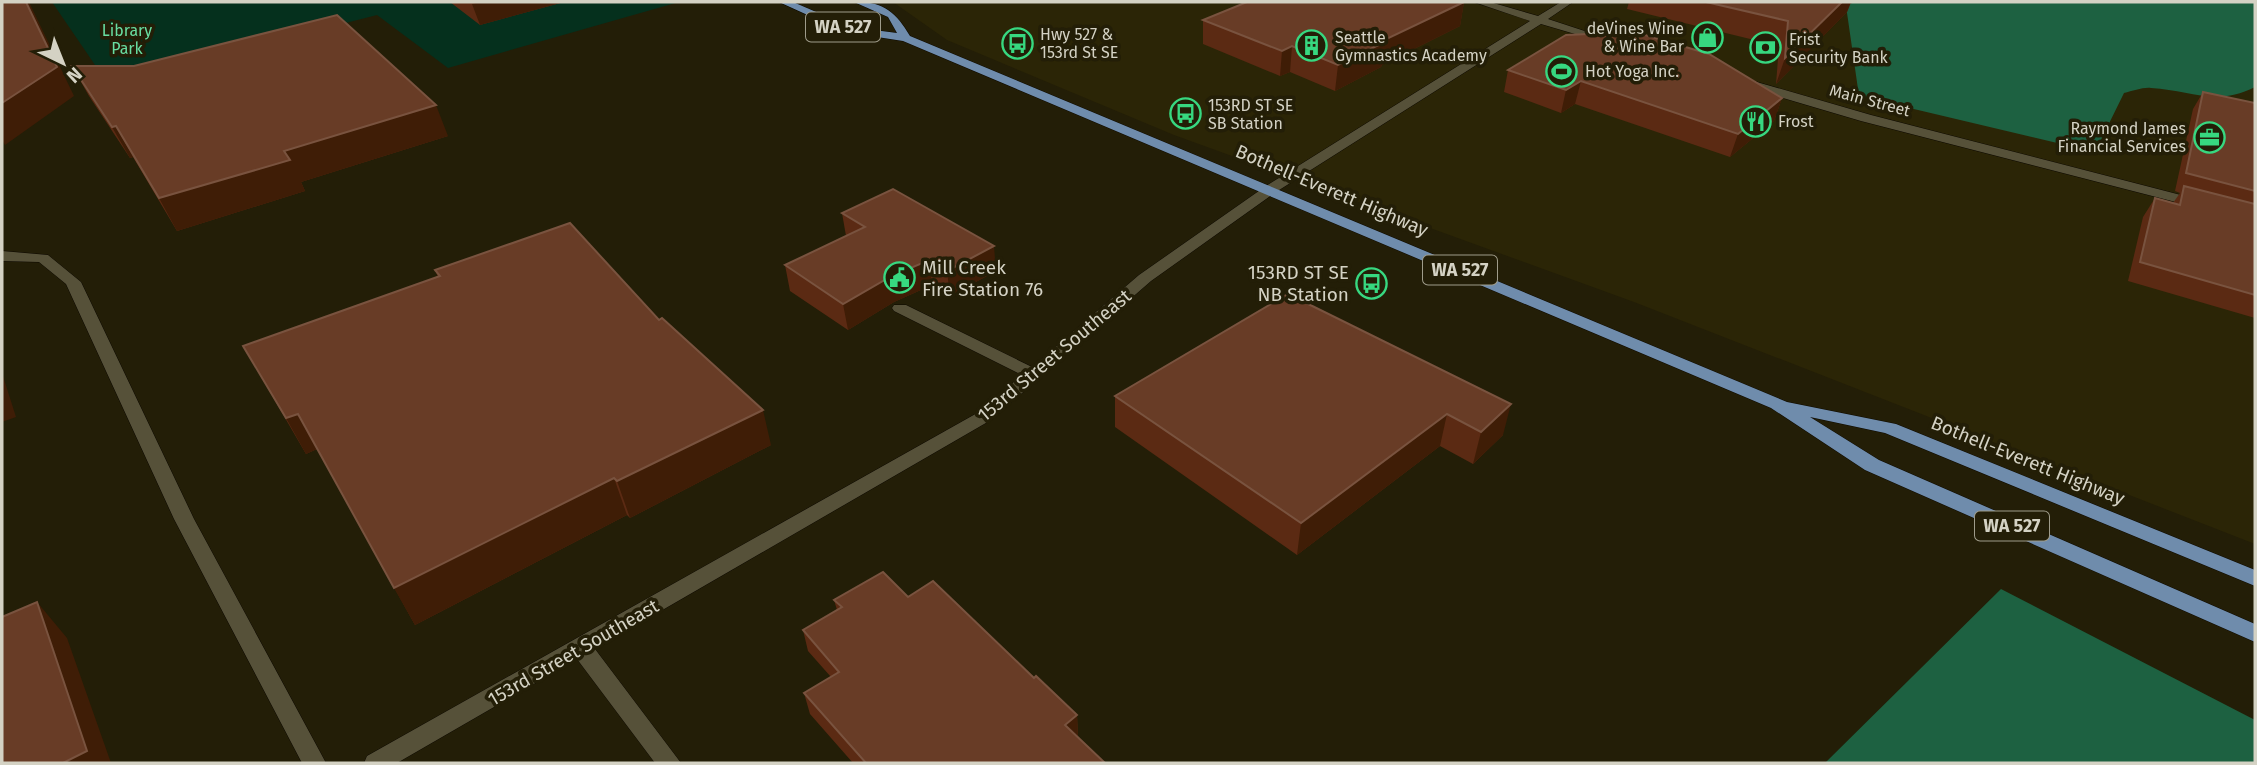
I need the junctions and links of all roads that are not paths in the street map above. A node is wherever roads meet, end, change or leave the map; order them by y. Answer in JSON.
{"nodes":[{"id":1,"x":783,"y":2,"type":"edge"},
{"id":2,"x":859,"y":2,"type":"edge"},
{"id":3,"x":1479,"y":2,"type":"edge"},
{"id":4,"x":1568,"y":2,"type":"edge"},
{"id":5,"x":1542,"y":21,"type":"junction"},
{"id":6,"x":906,"y":38,"type":"junction"},
{"id":7,"x":1628,"y":47,"type":"edge"},
{"id":8,"x":1730,"y":78,"type":"edge"},
{"id":9,"x":1271,"y":189,"type":"junction"},
{"id":10,"x":2217,"y":209,"type":"edge"},
{"id":11,"x":2,"y":256,"type":"edge"},
{"id":12,"x":901,"y":308,"type":"dead end"},
{"id":13,"x":1033,"y":374,"type":"junction"},
{"id":14,"x":1777,"y":404,"type":"junction"},
{"id":15,"x":2255,"y":579,"type":"edge"},
{"id":16,"x":2255,"y":632,"type":"edge"},
{"id":17,"x":581,"y":648,"type":"junction"},
{"id":18,"x":314,"y":763,"type":"edge"},
{"id":19,"x":376,"y":763,"type":"edge"},
{"id":20,"x":669,"y":763,"type":"edge"}],
"edges":[{"from":1,"to":6,"type":"main road","name":"Bothell-Everett Highway","number":"WA 527"},
{"from":2,"to":6,"type":"main road","name":"Bothell-Everett Highway","number":"WA 527"},
{"from":3,"to":5,"type":"street"},
{"from":4,"to":5,"type":"street","name":"153rd Street Southeast"},
{"from":5,"to":7,"type":"street"},
{"from":5,"to":9,"type":"street","name":"153rd Street Southeast"},
{"from":6,"to":9,"type":"main road","name":"Bothell-Everett Highway","number":"WA 527"},
{"from":8,"to":10,"type":"street","name":"Main Street"},
{"from":9,"to":13,"type":"street","name":"153rd Street Southeast"},
{"from":9,"to":14,"type":"main road","name":"Bothell-Everett Highway","number":"WA 527"},
{"from":11,"to":18,"type":"street"},
{"from":12,"to":13,"type":"street"},
{"from":13,"to":17,"type":"street","name":"153rd Street Southeast"},
{"from":14,"to":15,"type":"main road","name":"Bothell-Everett Highway","number":"WA 527"},
{"from":14,"to":16,"type":"main road","name":"Bothell-Everett Highway","number":"WA 527"},
{"from":17,"to":19,"type":"street","name":"153rd Street Southeast"},
{"from":17,"to":20,"type":"street"}]}
